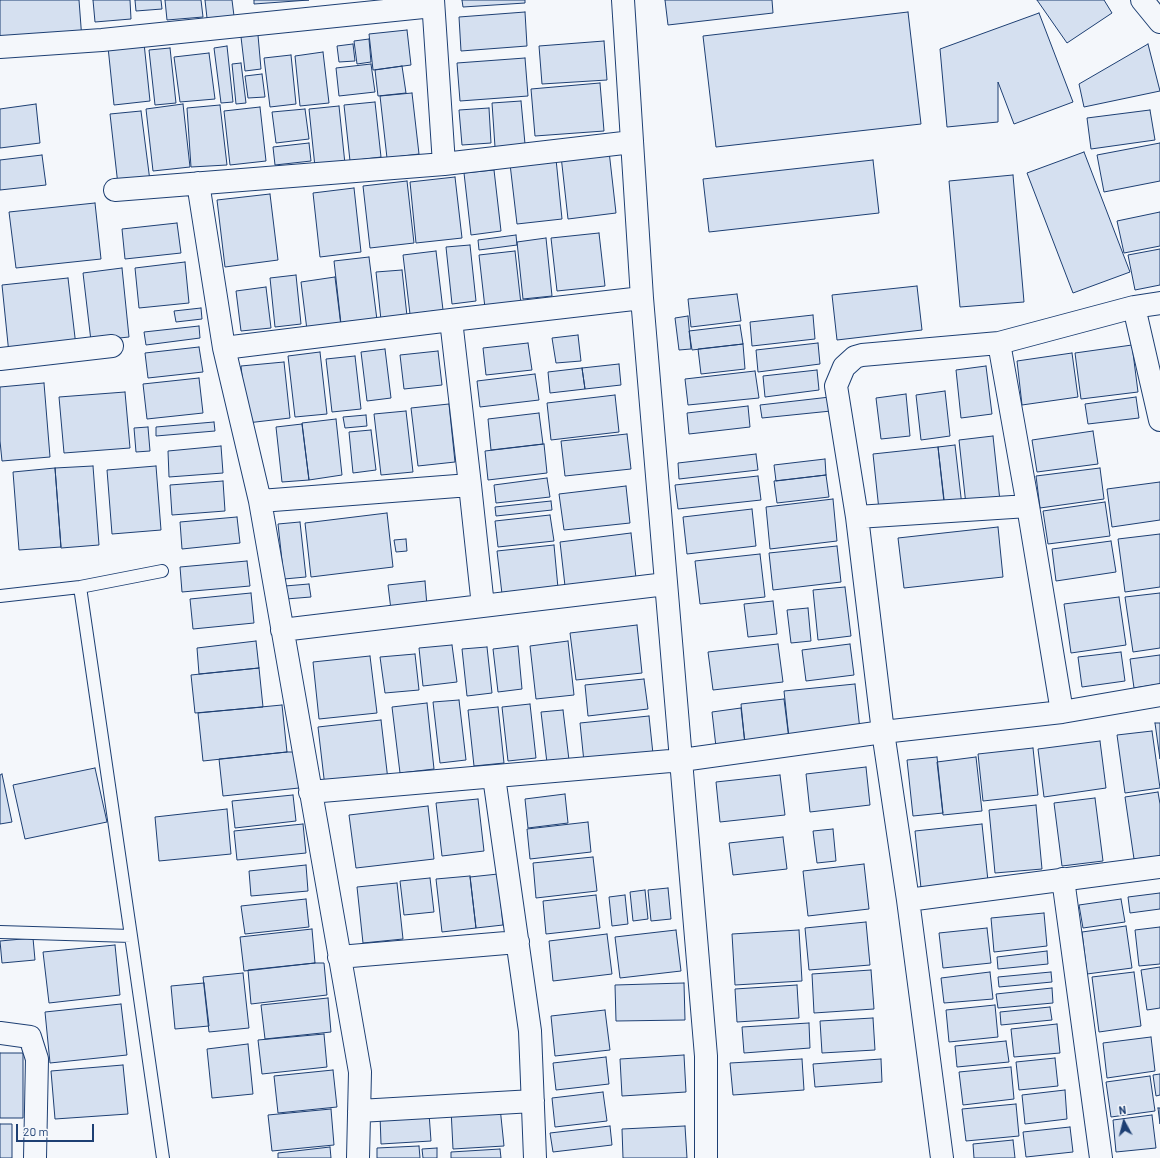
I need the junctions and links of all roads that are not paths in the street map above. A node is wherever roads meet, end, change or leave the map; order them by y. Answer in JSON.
{"nodes":[{"id":1,"x":623,"y":0,"type":"edge"},
{"id":2,"x":1142,"y":0,"type":"edge"},
{"id":3,"x":433,"y":3,"type":"edge"},
{"id":4,"x":320,"y":9,"type":"edge"},
{"id":5,"x":1160,"y":22,"type":"edge"},
{"id":6,"x":0,"y":47,"type":"edge"},
{"id":7,"x":632,"y":142,"type":"junction"},
{"id":8,"x":444,"y":164,"type":"junction"},
{"id":9,"x":198,"y":183,"type":"junction"},
{"id":10,"x":115,"y":190,"type":"dead end"},
{"id":11,"x":642,"y":298,"type":"junction"},
{"id":12,"x":1160,"y":303,"type":"edge"},
{"id":13,"x":1134,"y":307,"type":"junction"},
{"id":14,"x":450,"y":320,"type":"junction"},
{"id":15,"x":999,"y":343,"type":"junction"},
{"id":16,"x":112,"y":346,"type":"dead end"},
{"id":17,"x":224,"y":348,"type":"junction"},
{"id":18,"x":0,"y":359,"type":"edge"},
{"id":19,"x":1160,"y":420,"type":"edge"},
{"id":20,"x":470,"y":485,"type":"junction"},
{"id":21,"x":260,"y":501,"type":"junction"},
{"id":22,"x":1028,"y":506,"type":"junction"},
{"id":23,"x":857,"y":517,"type":"junction"},
{"id":24,"x":162,"y":572,"type":"dead end"},
{"id":25,"x":666,"y":584,"type":"junction"},
{"id":26,"x":80,"y":587,"type":"junction"},
{"id":27,"x":0,"y":596,"type":"edge"},
{"id":28,"x":483,"y":606,"type":"junction"},
{"id":29,"x":282,"y":630,"type":"junction"},
{"id":30,"x":1160,"y":695,"type":"edge"},
{"id":31,"x":1062,"y":712,"type":"junction"},
{"id":32,"x":882,"y":732,"type":"junction"},
{"id":33,"x":682,"y":760,"type":"junction"},
{"id":34,"x":494,"y":776,"type":"junction"},
{"id":35,"x":310,"y":792,"type":"junction"},
{"id":36,"x":1160,"y":867,"type":"edge"},
{"id":37,"x":1063,"y":879,"type":"junction"},
{"id":38,"x":908,"y":900,"type":"junction"},
{"id":39,"x":0,"y":932,"type":"edge"},
{"id":40,"x":131,"y":936,"type":"junction"},
{"id":41,"x":518,"y":942,"type":"junction"},
{"id":42,"x":339,"y":957,"type":"junction"},
{"id":43,"x":0,"y":1033,"type":"edge"},
{"id":44,"x":533,"y":1101,"type":"junction"},
{"id":45,"x":359,"y":1111,"type":"junction"},
{"id":46,"x":35,"y":1158,"type":"edge"},
{"id":47,"x":163,"y":1158,"type":"edge"},
{"id":48,"x":358,"y":1158,"type":"edge"},
{"id":49,"x":535,"y":1158,"type":"edge"},
{"id":50,"x":706,"y":1158,"type":"edge"},
{"id":51,"x":942,"y":1158,"type":"edge"},
{"id":52,"x":1101,"y":1158,"type":"edge"}],
"edges":[{"from":1,"to":7,"type":"street"},
{"from":2,"to":5,"type":"street"},
{"from":3,"to":4,"type":"street"},
{"from":3,"to":8,"type":"street"},
{"from":4,"to":6,"type":"street"},
{"from":7,"to":8,"type":"street"},
{"from":7,"to":11,"type":"street"},
{"from":8,"to":9,"type":"street"},
{"from":9,"to":10,"type":"street"},
{"from":9,"to":17,"type":"street"},
{"from":11,"to":14,"type":"street"},
{"from":11,"to":25,"type":"street"},
{"from":12,"to":13,"type":"street"},
{"from":13,"to":15,"type":"street"},
{"from":13,"to":19,"type":"street"},
{"from":14,"to":17,"type":"street"},
{"from":14,"to":20,"type":"street"},
{"from":15,"to":22,"type":"street"},
{"from":15,"to":23,"type":"street"},
{"from":16,"to":18,"type":"street"},
{"from":17,"to":21,"type":"street"},
{"from":20,"to":21,"type":"street"},
{"from":20,"to":28,"type":"street"},
{"from":21,"to":29,"type":"street"},
{"from":22,"to":23,"type":"street"},
{"from":22,"to":31,"type":"street"},
{"from":23,"to":32,"type":"street"},
{"from":24,"to":26,"type":"lane"},
{"from":25,"to":28,"type":"street"},
{"from":25,"to":33,"type":"street"},
{"from":26,"to":27,"type":"lane"},
{"from":26,"to":40,"type":"lane"},
{"from":28,"to":29,"type":"street"},
{"from":29,"to":35,"type":"street"},
{"from":30,"to":31,"type":"street"},
{"from":31,"to":32,"type":"street"},
{"from":32,"to":33,"type":"street"},
{"from":32,"to":38,"type":"street"},
{"from":33,"to":34,"type":"street"},
{"from":33,"to":50,"type":"street"},
{"from":34,"to":35,"type":"street"},
{"from":34,"to":41,"type":"street"},
{"from":35,"to":42,"type":"street"},
{"from":36,"to":37,"type":"street"},
{"from":37,"to":38,"type":"street"},
{"from":37,"to":52,"type":"street"},
{"from":38,"to":51,"type":"street"},
{"from":39,"to":40,"type":"lane"},
{"from":40,"to":47,"type":"lane"},
{"from":41,"to":42,"type":"street"},
{"from":41,"to":44,"type":"street"},
{"from":42,"to":45,"type":"street"},
{"from":43,"to":46,"type":"street"},
{"from":44,"to":45,"type":"street"},
{"from":44,"to":49,"type":"street"},
{"from":45,"to":48,"type":"street"}]}
